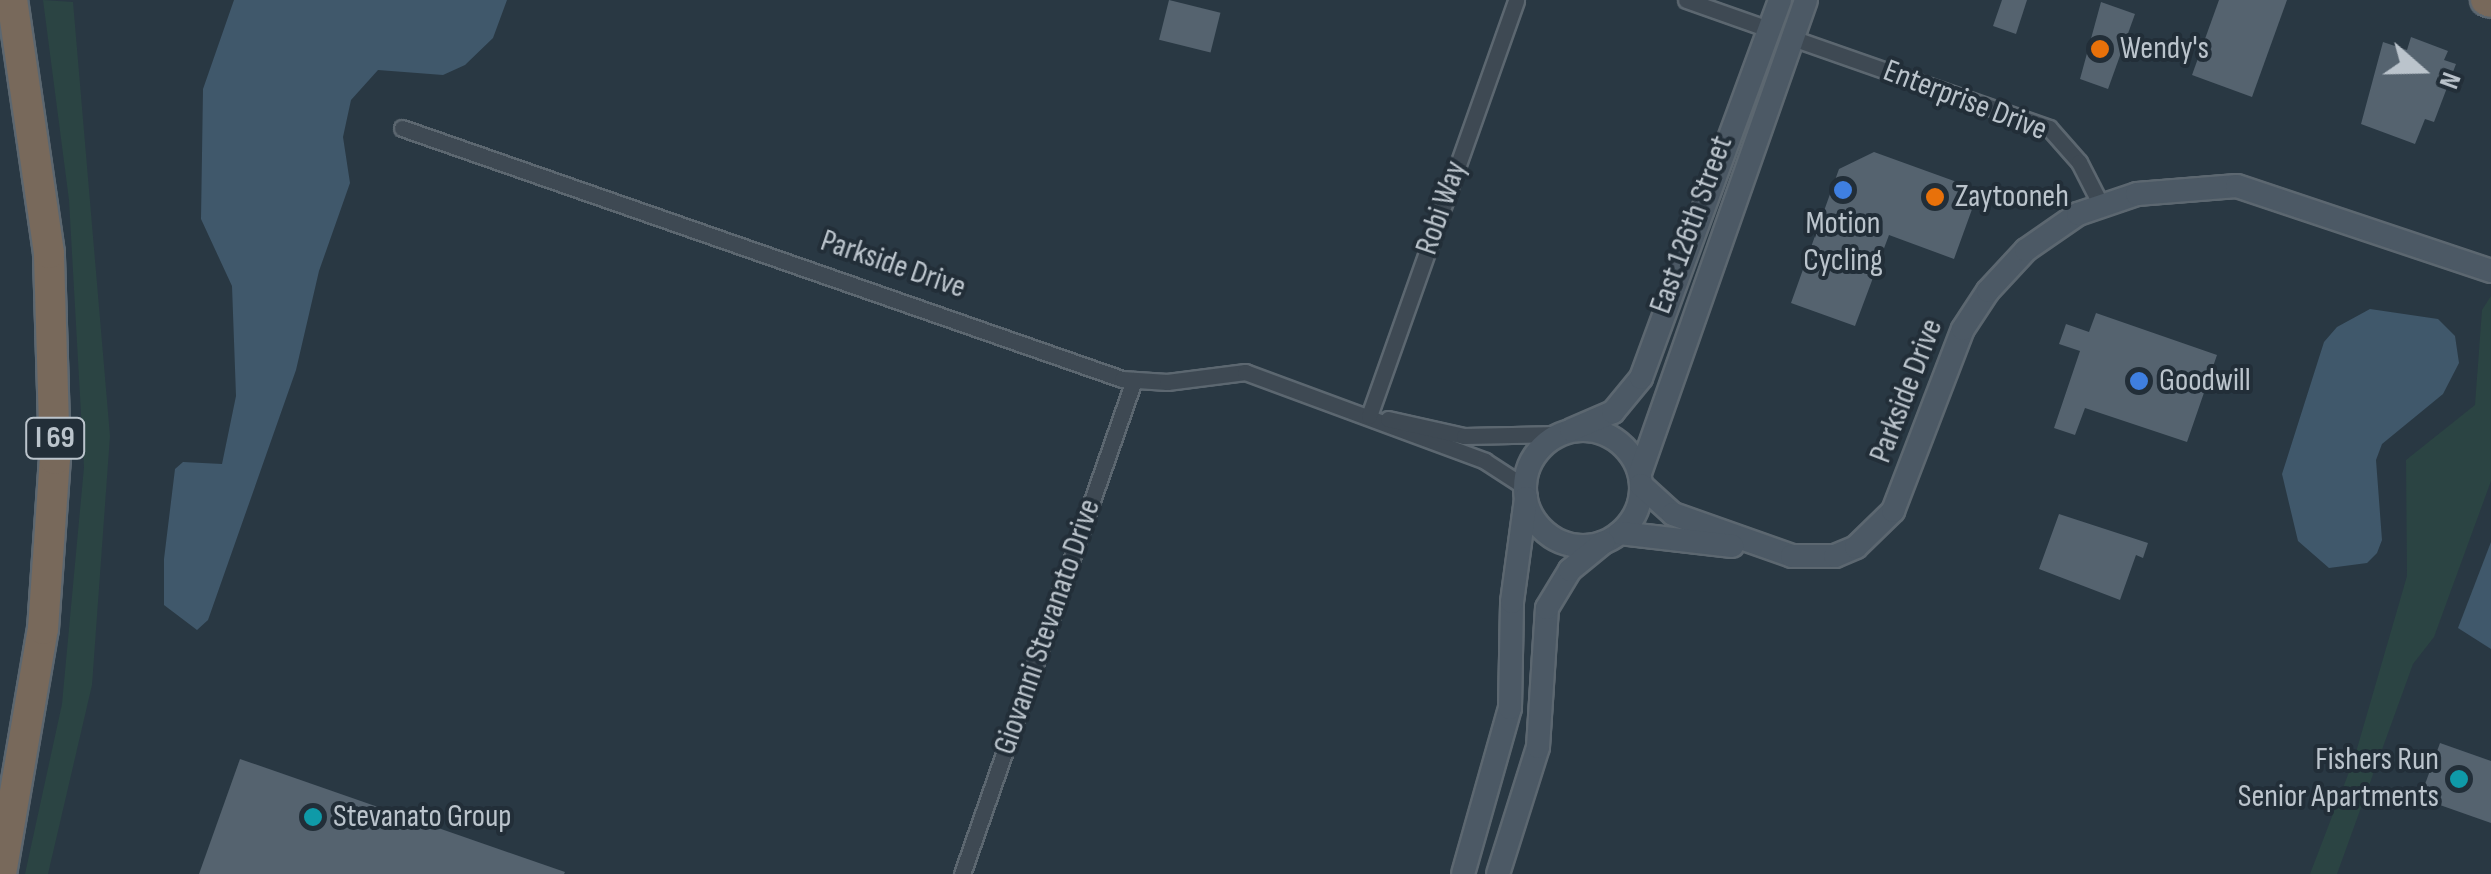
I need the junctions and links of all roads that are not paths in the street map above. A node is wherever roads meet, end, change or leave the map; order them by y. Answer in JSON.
{"nodes":[{"id":1,"x":12,"y":0,"type":"edge"},
{"id":2,"x":1516,"y":0,"type":"edge"},
{"id":3,"x":1686,"y":0,"type":"edge"},
{"id":4,"x":1780,"y":0,"type":"edge"},
{"id":5,"x":1806,"y":0,"type":"edge"},
{"id":6,"x":1771,"y":30,"type":"junction"},
{"id":7,"x":1795,"y":39,"type":"junction"},
{"id":8,"x":402,"y":128,"type":"dead end"},
{"id":9,"x":2100,"y":205,"type":"junction"},
{"id":10,"x":2491,"y":271,"type":"edge"},
{"id":11,"x":1134,"y":380,"type":"junction"},
{"id":12,"x":1369,"y":416,"type":"junction"},
{"id":13,"x":1566,"y":432,"type":"junction"},
{"id":14,"x":1641,"y":479,"type":"junction"},
{"id":15,"x":1525,"y":492,"type":"junction"},
{"id":16,"x":1611,"y":538,"type":"junction"},
{"id":17,"x":1776,"y":551,"type":"junction"},
{"id":18,"x":1,"y":874,"type":"edge"},
{"id":19,"x":962,"y":874,"type":"edge"},
{"id":20,"x":1463,"y":874,"type":"edge"},
{"id":21,"x":1498,"y":874,"type":"edge"}],
"edges":[{"from":1,"to":18,"type":"highway","number":"I 69"},
{"from":2,"to":12,"type":"street","name":"Robi Way"},
{"from":3,"to":6,"type":"street"},
{"from":4,"to":6,"type":"main road","name":"East 126th Street"},
{"from":5,"to":7,"type":"main road","name":"East 126th Street"},
{"from":6,"to":13,"type":"main road","name":"East 126th Street"},
{"from":7,"to":9,"type":"street","name":"Enterprise Drive"},
{"from":7,"to":14,"type":"main road","name":"East 126th Street"},
{"from":8,"to":11,"type":"street","name":"Parkside Drive"},
{"from":9,"to":10,"type":"main road","name":"Parkside Drive"},
{"from":9,"to":17,"type":"main road","name":"Parkside Drive"},
{"from":11,"to":12,"type":"street","name":"Parkside Drive"},
{"from":11,"to":19,"type":"street","name":"Giovanni Stevanato Drive"},
{"from":12,"to":13,"type":"street","name":"Parkside Drive"},
{"from":12,"to":15,"type":"street","name":"Parkside Drive"},
{"from":13,"to":14,"type":"main road"},
{"from":13,"to":15,"type":"main road"},
{"from":14,"to":16,"type":"main road"},
{"from":14,"to":17,"type":"main road","name":"Parkside Drive"},
{"from":15,"to":16,"type":"main road"},
{"from":15,"to":20,"type":"main road"},
{"from":16,"to":17,"type":"main road","name":"Parkside Drive"},
{"from":16,"to":21,"type":"main road"}]}
